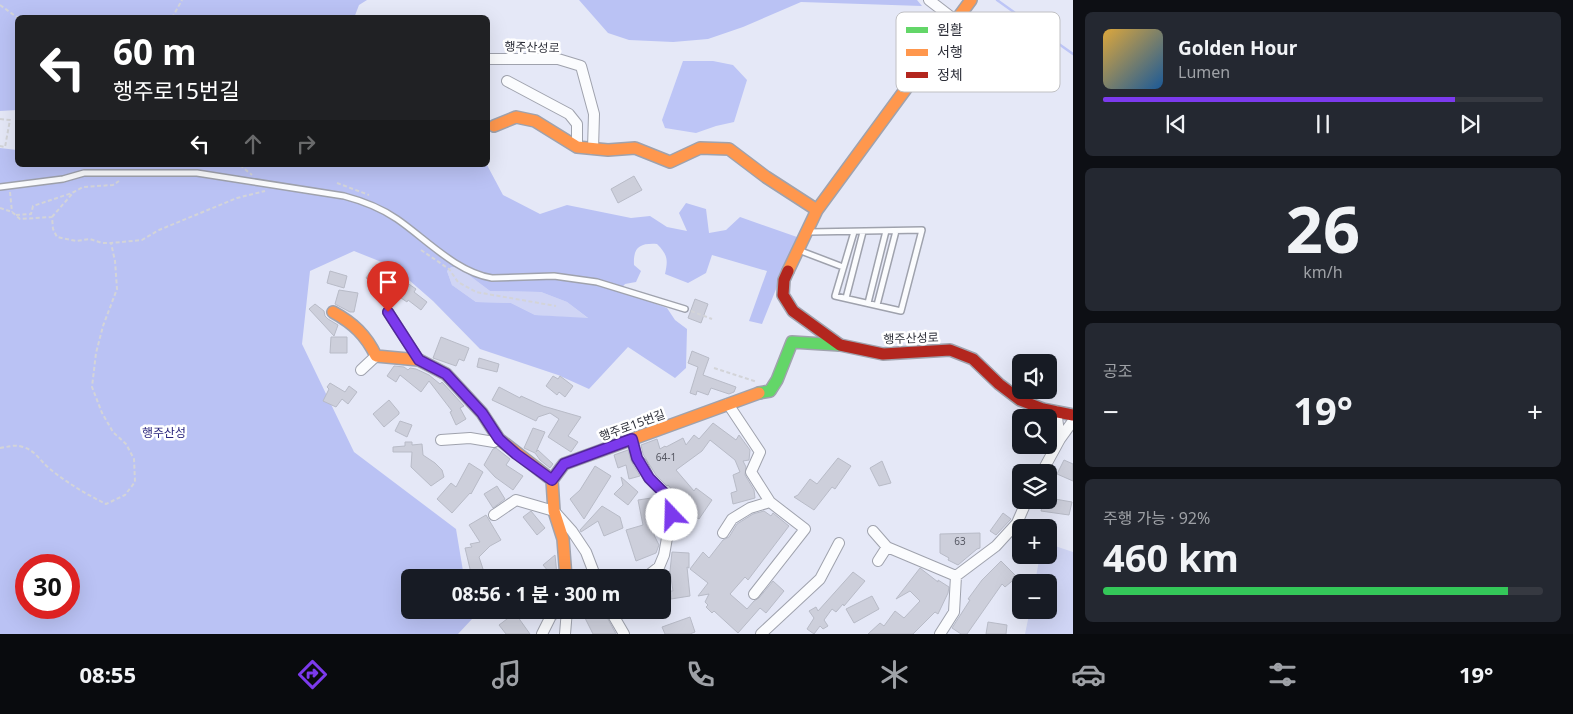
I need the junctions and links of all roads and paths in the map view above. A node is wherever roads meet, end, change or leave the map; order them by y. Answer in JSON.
{"nodes":[{"id":1,"x":182,"y":0,"type":"edge"},
{"id":2,"x":929,"y":0,"type":"edge"},
{"id":3,"x":971,"y":0,"type":"edge"},
{"id":4,"x":0,"y":5,"type":"edge"},
{"id":5,"x":945,"y":12,"type":"edge"},
{"id":6,"x":961,"y":12,"type":"edge"},
{"id":7,"x":174,"y":15,"type":"edge"},
{"id":8,"x":15,"y":16,"type":"edge"},
{"id":9,"x":490,"y":60,"type":"edge"},
{"id":10,"x":507,"y":81,"type":"dead end"},
{"id":11,"x":903,"y":92,"type":"edge"},
{"id":12,"x":0,"y":119,"type":"edge"},
{"id":13,"x":494,"y":126,"type":"dead end"},
{"id":14,"x":0,"y":146,"type":"edge"},
{"id":15,"x":577,"y":146,"type":"junction"},
{"id":16,"x":593,"y":149,"type":"junction"},
{"id":17,"x":130,"y":174,"type":"junction"},
{"id":18,"x":338,"y":183,"type":"dead end"},
{"id":19,"x":9,"y":186,"type":"junction"},
{"id":20,"x":0,"y":187,"type":"edge"},
{"id":21,"x":266,"y":191,"type":"dead end"},
{"id":22,"x":72,"y":193,"type":"junction"},
{"id":23,"x":369,"y":195,"type":"dead end"},
{"id":24,"x":0,"y":208,"type":"edge"},
{"id":25,"x":817,"y":210,"type":"junction"},
{"id":26,"x":12,"y":212,"type":"junction"},
{"id":27,"x":16,"y":215,"type":"junction"},
{"id":28,"x":52,"y":217,"type":"junction"},
{"id":29,"x":886,"y":231,"type":"junction"},
{"id":30,"x":896,"y":231,"type":"junction"},
{"id":31,"x":808,"y":232,"type":"junction"},
{"id":32,"x":854,"y":232,"type":"junction"},
{"id":33,"x":863,"y":232,"type":"junction"},
{"id":34,"x":111,"y":243,"type":"junction"},
{"id":35,"x":421,"y":250,"type":"dead end"},
{"id":36,"x":798,"y":250,"type":"junction"},
{"id":37,"x":843,"y":267,"type":"junction"},
{"id":38,"x":846,"y":298,"type":"junction"},
{"id":39,"x":868,"y":303,"type":"junction"},
{"id":40,"x":877,"y":305,"type":"junction"},
{"id":41,"x":556,"y":306,"type":"dead end"},
{"id":42,"x":685,"y":308,"type":"joint"},
{"id":43,"x":333,"y":312,"type":"dead end"},
{"id":44,"x":388,"y":312,"type":"dead end"},
{"id":45,"x":712,"y":319,"type":"dead end"},
{"id":46,"x":840,"y":344,"type":"junction"},
{"id":47,"x":376,"y":356,"type":"junction"},
{"id":48,"x":419,"y":360,"type":"junction"},
{"id":49,"x":714,"y":368,"type":"dead end"},
{"id":50,"x":361,"y":370,"type":"dead end"},
{"id":51,"x":736,"y":371,"type":"dead end"},
{"id":52,"x":735,"y":375,"type":"junction"},
{"id":53,"x":757,"y":382,"type":"dead end"},
{"id":54,"x":728,"y":404,"type":"junction"},
{"id":55,"x":1044,"y":409,"type":"edge"},
{"id":56,"x":1057,"y":411,"type":"edge"},
{"id":57,"x":1073,"y":415,"type":"edge"},
{"id":58,"x":1057,"y":418,"type":"edge"},
{"id":59,"x":1073,"y":421,"type":"edge"},
{"id":60,"x":499,"y":439,"type":"junction"},
{"id":61,"x":632,"y":439,"type":"junction"},
{"id":62,"x":1060,"y":439,"type":"junction"},
{"id":63,"x":441,"y":440,"type":"dead end"},
{"id":64,"x":0,"y":448,"type":"edge"},
{"id":65,"x":1046,"y":464,"type":"edge"},
{"id":66,"x":552,"y":480,"type":"junction"},
{"id":67,"x":770,"y":502,"type":"junction"},
{"id":68,"x":1023,"y":509,"type":"edge"},
{"id":69,"x":554,"y":511,"type":"junction"},
{"id":70,"x":494,"y":515,"type":"dead end"},
{"id":71,"x":874,"y":531,"type":"dead end"},
{"id":72,"x":723,"y":533,"type":"dead end"},
{"id":73,"x":839,"y":543,"type":"dead end"},
{"id":74,"x":887,"y":547,"type":"junction"},
{"id":75,"x":878,"y":561,"type":"dead end"},
{"id":76,"x":565,"y":569,"type":"edge"},
{"id":77,"x":593,"y":569,"type":"edge"},
{"id":78,"x":656,"y":569,"type":"edge"},
{"id":79,"x":956,"y":576,"type":"junction"},
{"id":80,"x":754,"y":594,"type":"dead end"},
{"id":81,"x":550,"y":619,"type":"edge"},
{"id":82,"x":566,"y":619,"type":"edge"},
{"id":83,"x":615,"y":619,"type":"edge"},
{"id":84,"x":542,"y":634,"type":"edge"},
{"id":85,"x":564,"y":634,"type":"edge"},
{"id":86,"x":624,"y":634,"type":"edge"},
{"id":87,"x":761,"y":634,"type":"edge"},
{"id":88,"x":940,"y":634,"type":"edge"}],
"edges":[{"from":1,"to":7,"type":"path"},
{"from":2,"to":5,"type":"street"},
{"from":3,"to":6,"type":"street","name":"행주산성로"},
{"from":4,"to":8,"type":"path"},
{"from":9,"to":16,"type":"street","name":"행주산성로"},
{"from":10,"to":15,"type":"street"},
{"from":11,"to":25,"type":"street","name":"행주산성로"},
{"from":12,"to":14,"type":"path"},
{"from":13,"to":15,"type":"street"},
{"from":15,"to":16,"type":"street"},
{"from":16,"to":25,"type":"street"},
{"from":17,"to":19,"type":"lane"},
{"from":17,"to":22,"type":"path"},
{"from":17,"to":42,"type":"lane"},
{"from":18,"to":23,"type":"path"},
{"from":19,"to":20,"type":"lane"},
{"from":19,"to":26,"type":"path"},
{"from":21,"to":34,"type":"path"},
{"from":22,"to":27,"type":"path"},
{"from":22,"to":28,"type":"path"},
{"from":24,"to":26,"type":"path"},
{"from":25,"to":31,"type":"street","name":"행주산성로"},
{"from":26,"to":27,"type":"path"},
{"from":27,"to":28,"type":"path"},
{"from":28,"to":34,"type":"path"},
{"from":29,"to":30,"type":"lane"},
{"from":29,"to":33,"type":"lane"},
{"from":29,"to":39,"type":"lane"},
{"from":30,"to":40,"type":"lane"},
{"from":30,"to":40,"type":"lane"},
{"from":31,"to":32,"type":"lane"},
{"from":31,"to":36,"type":"street","name":"행주산성로"},
{"from":32,"to":33,"type":"lane"},
{"from":32,"to":37,"type":"lane"},
{"from":33,"to":38,"type":"lane"},
{"from":34,"to":64,"type":"path"},
{"from":35,"to":41,"type":"path"},
{"from":36,"to":37,"type":"lane"},
{"from":36,"to":46,"type":"street","name":"행주산성로"},
{"from":37,"to":38,"type":"lane"},
{"from":38,"to":39,"type":"lane"},
{"from":39,"to":40,"type":"lane"},
{"from":42,"to":45,"type":"path"},
{"from":43,"to":47,"type":"street"},
{"from":44,"to":48,"type":"street"},
{"from":46,"to":54,"type":"street","name":"행주로15번길"},
{"from":46,"to":55,"type":"street","name":"행주산성로"},
{"from":47,"to":48,"type":"street"},
{"from":47,"to":50,"type":"street"},
{"from":48,"to":60,"type":"street"},
{"from":49,"to":52,"type":"path"},
{"from":51,"to":52,"type":"path"},
{"from":52,"to":53,"type":"path"},
{"from":54,"to":61,"type":"street","name":"행주로15번길"},
{"from":54,"to":67,"type":"street"},
{"from":56,"to":57,"type":"street","name":"행주산성로"},
{"from":58,"to":62,"type":"street"},
{"from":59,"to":62,"type":"street"},
{"from":60,"to":63,"type":"street"},
{"from":60,"to":66,"type":"street"},
{"from":61,"to":66,"type":"street","name":"행주로15번길"},
{"from":61,"to":78,"type":"street"},
{"from":62,"to":65,"type":"street"},
{"from":66,"to":69,"type":"street"},
{"from":67,"to":72,"type":"street"},
{"from":67,"to":80,"type":"street"},
{"from":68,"to":79,"type":"street"},
{"from":69,"to":70,"type":"street"},
{"from":69,"to":76,"type":"street"},
{"from":69,"to":77,"type":"street"},
{"from":71,"to":74,"type":"street"},
{"from":73,"to":87,"type":"street"},
{"from":74,"to":75,"type":"street"},
{"from":74,"to":79,"type":"street"},
{"from":79,"to":88,"type":"street"},
{"from":81,"to":84,"type":"street"},
{"from":82,"to":85,"type":"street"},
{"from":83,"to":86,"type":"street"}]}
